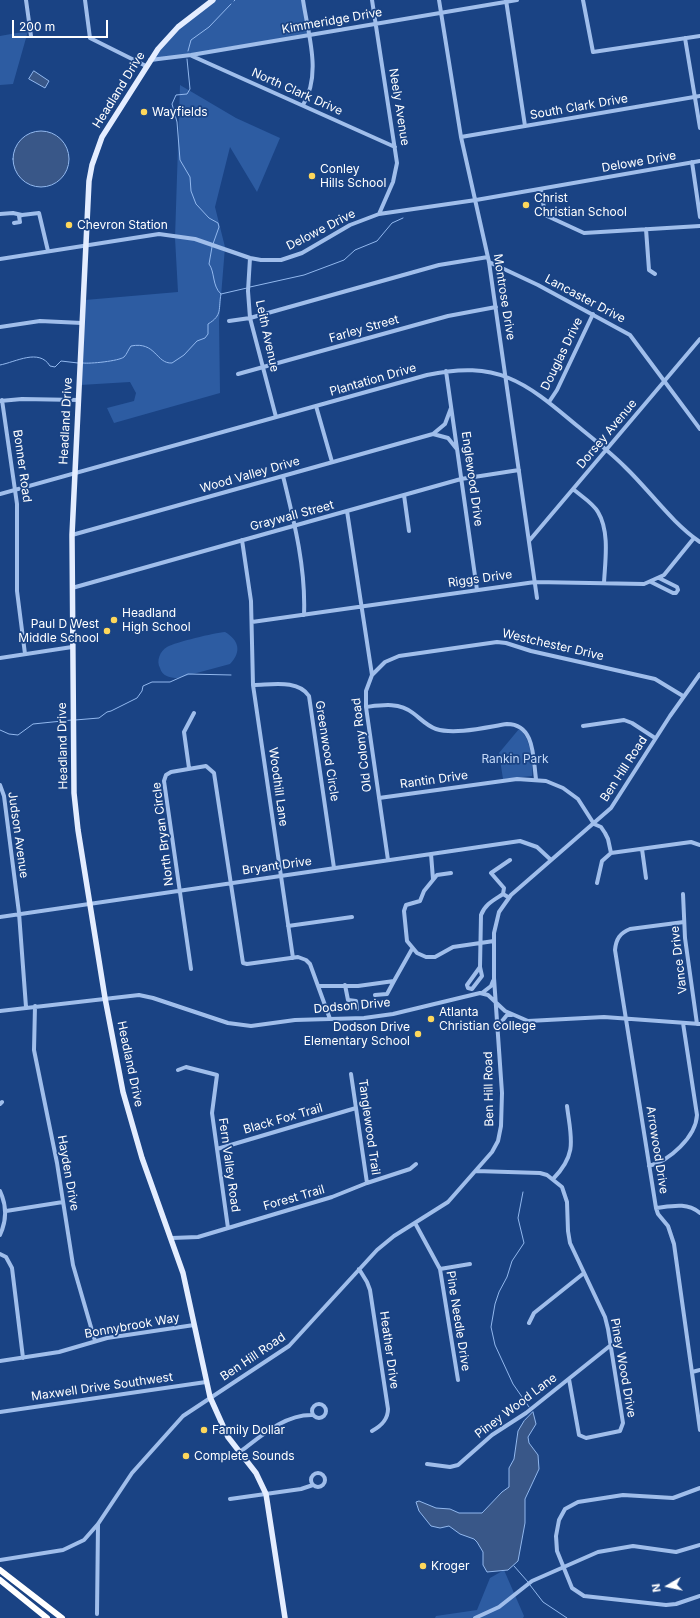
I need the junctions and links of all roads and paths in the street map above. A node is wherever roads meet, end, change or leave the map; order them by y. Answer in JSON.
{"nodes":[{"id":1,"x":26,"y":0,"type":"edge"},
{"id":2,"x":85,"y":0,"type":"edge"},
{"id":3,"x":213,"y":0,"type":"edge"},
{"id":4,"x":303,"y":0,"type":"edge"},
{"id":5,"x":372,"y":0,"type":"edge"},
{"id":6,"x":439,"y":0,"type":"edge"},
{"id":7,"x":517,"y":0,"type":"edge"},
{"id":8,"x":583,"y":0,"type":"edge"},
{"id":9,"x":506,"y":1,"type":"edge"},
{"id":10,"x":441,"y":13,"type":"junction"},
{"id":11,"x":376,"y":24,"type":"junction"},
{"id":12,"x":31,"y":36,"type":"dead end"},
{"id":13,"x":309,"y":36,"type":"junction"},
{"id":14,"x":700,"y":36,"type":"edge"},
{"id":15,"x":685,"y":38,"type":"junction"},
{"id":16,"x":191,"y":55,"type":"junction"},
{"id":17,"x":148,"y":63,"type":"junction"},
{"id":18,"x":698,"y":97,"type":"edge"},
{"id":19,"x":303,"y":105,"type":"junction"},
{"id":20,"x":525,"y":126,"type":"junction"},
{"id":21,"x":700,"y":128,"type":"edge"},
{"id":22,"x":461,"y":137,"type":"junction"},
{"id":23,"x":395,"y":147,"type":"junction"},
{"id":24,"x":700,"y":161,"type":"edge"},
{"id":25,"x":692,"y":162,"type":"junction"},
{"id":26,"x":541,"y":189,"type":"junction"},
{"id":27,"x":476,"y":200,"type":"junction"},
{"id":28,"x":0,"y":214,"type":"edge"},
{"id":29,"x":379,"y":214,"type":"junction"},
{"id":30,"x":700,"y":214,"type":"edge"},
{"id":31,"x":22,"y":215,"type":"junction"},
{"id":32,"x":14,"y":223,"type":"dead end"},
{"id":33,"x":700,"y":226,"type":"edge"},
{"id":34,"x":646,"y":230,"type":"junction"},
{"id":35,"x":86,"y":245,"type":"junction"},
{"id":36,"x":48,"y":251,"type":"junction"},
{"id":37,"x":488,"y":257,"type":"junction"},
{"id":38,"x":250,"y":258,"type":"junction"},
{"id":39,"x":0,"y":259,"type":"edge"},
{"id":40,"x":489,"y":262,"type":"junction"},
{"id":41,"x":655,"y":274,"type":"dead end"},
{"id":42,"x":496,"y":307,"type":"junction"},
{"id":43,"x":593,"y":314,"type":"junction"},
{"id":44,"x":250,"y":318,"type":"junction"},
{"id":45,"x":229,"y":321,"type":"dead end"},
{"id":46,"x":82,"y":323,"type":"junction"},
{"id":47,"x":0,"y":327,"type":"edge"},
{"id":48,"x":700,"y":339,"type":"edge"},
{"id":49,"x":263,"y":367,"type":"junction"},
{"id":50,"x":446,"y":371,"type":"junction"},
{"id":51,"x":238,"y":374,"type":"dead end"},
{"id":52,"x":506,"y":376,"type":"junction"},
{"id":53,"x":665,"y":381,"type":"junction"},
{"id":54,"x":78,"y":400,"type":"junction"},
{"id":55,"x":1,"y":401,"type":"edge"},
{"id":56,"x":549,"y":402,"type":"junction"},
{"id":57,"x":316,"y":406,"type":"junction"},
{"id":58,"x":451,"y":408,"type":"junction"},
{"id":59,"x":276,"y":417,"type":"junction"},
{"id":60,"x":700,"y":429,"type":"edge"},
{"id":61,"x":433,"y":434,"type":"junction"},
{"id":62,"x":606,"y":450,"type":"junction"},
{"id":63,"x":332,"y":462,"type":"junction"},
{"id":64,"x":459,"y":462,"type":"junction"},
{"id":65,"x":519,"y":470,"type":"junction"},
{"id":66,"x":74,"y":474,"type":"junction"},
{"id":67,"x":282,"y":476,"type":"junction"},
{"id":68,"x":462,"y":479,"type":"junction"},
{"id":69,"x":573,"y":489,"type":"junction"},
{"id":70,"x":15,"y":490,"type":"junction"},
{"id":71,"x":0,"y":494,"type":"edge"},
{"id":72,"x":404,"y":495,"type":"junction"},
{"id":73,"x":347,"y":511,"type":"junction"},
{"id":74,"x":295,"y":526,"type":"junction"},
{"id":75,"x":409,"y":531,"type":"dead end"},
{"id":76,"x":72,"y":535,"type":"junction"},
{"id":77,"x":694,"y":538,"type":"junction"},
{"id":78,"x":242,"y":540,"type":"junction"},
{"id":79,"x":529,"y":541,"type":"junction"},
{"id":80,"x":700,"y":542,"type":"edge"},
{"id":81,"x":659,"y":578,"type":"junction"},
{"id":82,"x":535,"y":582,"type":"junction"},
{"id":83,"x":651,"y":582,"type":"junction"},
{"id":84,"x":604,"y":584,"type":"junction"},
{"id":85,"x":72,"y":588,"type":"junction"},
{"id":86,"x":477,"y":590,"type":"junction"},
{"id":87,"x":537,"y":598,"type":"dead end"},
{"id":88,"x":361,"y":606,"type":"junction"},
{"id":89,"x":304,"y":615,"type":"junction"},
{"id":90,"x":252,"y":622,"type":"junction"},
{"id":91,"x":72,"y":647,"type":"junction"},
{"id":92,"x":25,"y":654,"type":"junction"},
{"id":93,"x":0,"y":658,"type":"edge"},
{"id":94,"x":700,"y":674,"type":"edge"},
{"id":95,"x":372,"y":675,"type":"junction"},
{"id":96,"x":253,"y":685,"type":"junction"},
{"id":97,"x":684,"y":696,"type":"junction"},
{"id":98,"x":366,"y":707,"type":"junction"},
{"id":99,"x":194,"y":713,"type":"dead end"},
{"id":100,"x":583,"y":726,"type":"dead end"},
{"id":101,"x":656,"y":738,"type":"junction"},
{"id":102,"x":189,"y":768,"type":"junction"},
{"id":103,"x":536,"y":779,"type":"junction"},
{"id":104,"x":0,"y":785,"type":"edge"},
{"id":105,"x":379,"y":798,"type":"junction"},
{"id":106,"x":594,"y":824,"type":"junction"},
{"id":107,"x":700,"y":845,"type":"edge"},
{"id":108,"x":642,"y":848,"type":"junction"},
{"id":109,"x":611,"y":853,"type":"junction"},
{"id":110,"x":431,"y":854,"type":"junction"},
{"id":111,"x":388,"y":860,"type":"junction"},
{"id":112,"x":510,"y":860,"type":"dead end"},
{"id":113,"x":551,"y":860,"type":"junction"},
{"id":114,"x":334,"y":868,"type":"junction"},
{"id":115,"x":451,"y":872,"type":"dead end"},
{"id":116,"x":281,"y":876,"type":"junction"},
{"id":117,"x":646,"y":878,"type":"dead end"},
{"id":118,"x":433,"y":879,"type":"junction"},
{"id":119,"x":230,"y":883,"type":"junction"},
{"id":120,"x":597,"y":883,"type":"dead end"},
{"id":121,"x":180,"y":891,"type":"junction"},
{"id":122,"x":503,"y":894,"type":"junction"},
{"id":123,"x":683,"y":894,"type":"dead end"},
{"id":124,"x":508,"y":897,"type":"junction"},
{"id":125,"x":90,"y":904,"type":"junction"},
{"id":126,"x":19,"y":913,"type":"junction"},
{"id":127,"x":0,"y":917,"type":"edge"},
{"id":128,"x":352,"y":917,"type":"dead end"},
{"id":129,"x":684,"y":922,"type":"junction"},
{"id":130,"x":288,"y":926,"type":"junction"},
{"id":131,"x":494,"y":941,"type":"junction"},
{"id":132,"x":481,"y":943,"type":"junction"},
{"id":133,"x":412,"y":949,"type":"junction"},
{"id":134,"x":293,"y":958,"type":"junction"},
{"id":135,"x":480,"y":967,"type":"junction"},
{"id":136,"x":191,"y":969,"type":"dead end"},
{"id":137,"x":494,"y":978,"type":"junction"},
{"id":138,"x":394,"y":981,"type":"junction"},
{"id":139,"x":344,"y":985,"type":"junction"},
{"id":140,"x":318,"y":986,"type":"junction"},
{"id":141,"x":482,"y":994,"type":"junction"},
{"id":142,"x":375,"y":995,"type":"dead end"},
{"id":143,"x":105,"y":998,"type":"junction"},
{"id":144,"x":496,"y":1003,"type":"junction"},
{"id":145,"x":36,"y":1006,"type":"junction"},
{"id":146,"x":26,"y":1007,"type":"junction"},
{"id":147,"x":357,"y":1009,"type":"dead end"},
{"id":148,"x":0,"y":1011,"type":"edge"},
{"id":149,"x":512,"y":1014,"type":"junction"},
{"id":150,"x":626,"y":1018,"type":"junction"},
{"id":151,"x":330,"y":1019,"type":"junction"},
{"id":152,"x":683,"y":1023,"type":"junction"},
{"id":153,"x":698,"y":1024,"type":"edge"},
{"id":154,"x":498,"y":1026,"type":"junction"},
{"id":155,"x":178,"y":1070,"type":"dead end"},
{"id":156,"x":351,"y":1074,"type":"dead end"},
{"id":157,"x":567,"y":1106,"type":"dead end"},
{"id":158,"x":356,"y":1108,"type":"junction"},
{"id":159,"x":217,"y":1148,"type":"junction"},
{"id":160,"x":416,"y":1164,"type":"dead end"},
{"id":161,"x":649,"y":1166,"type":"junction"},
{"id":162,"x":476,"y":1171,"type":"junction"},
{"id":163,"x":553,"y":1179,"type":"junction"},
{"id":164,"x":367,"y":1183,"type":"junction"},
{"id":165,"x":0,"y":1191,"type":"edge"},
{"id":166,"x":63,"y":1202,"type":"junction"},
{"id":167,"x":656,"y":1208,"type":"junction"},
{"id":168,"x":6,"y":1211,"type":"junction"},
{"id":169,"x":700,"y":1213,"type":"edge"},
{"id":170,"x":415,"y":1223,"type":"junction"},
{"id":171,"x":228,"y":1228,"type":"junction"},
{"id":172,"x":0,"y":1235,"type":"edge"},
{"id":173,"x":172,"y":1238,"type":"junction"},
{"id":174,"x":0,"y":1254,"type":"edge"},
{"id":175,"x":470,"y":1264,"type":"dead end"},
{"id":176,"x":359,"y":1269,"type":"junction"},
{"id":177,"x":440,"y":1269,"type":"junction"},
{"id":178,"x":584,"y":1273,"type":"junction"},
{"id":179,"x":528,"y":1323,"type":"dead end"},
{"id":180,"x":194,"y":1325,"type":"junction"},
{"id":181,"x":95,"y":1341,"type":"junction"},
{"id":182,"x":611,"y":1345,"type":"junction"},
{"id":183,"x":22,"y":1358,"type":"junction"},
{"id":184,"x":0,"y":1361,"type":"edge"},
{"id":185,"x":700,"y":1370,"type":"edge"},
{"id":186,"x":692,"y":1372,"type":"junction"},
{"id":187,"x":569,"y":1379,"type":"junction"},
{"id":188,"x":458,"y":1380,"type":"dead end"},
{"id":189,"x":206,"y":1382,"type":"junction"},
{"id":190,"x":210,"y":1398,"type":"junction"},
{"id":191,"x":0,"y":1412,"type":"edge"},
{"id":192,"x":313,"y":1415,"type":"dead end"},
{"id":193,"x":700,"y":1430,"type":"edge"},
{"id":194,"x":372,"y":1431,"type":"dead end"},
{"id":195,"x":240,"y":1452,"type":"junction"},
{"id":196,"x":427,"y":1464,"type":"dead end"},
{"id":197,"x":313,"y":1485,"type":"dead end"},
{"id":198,"x":700,"y":1488,"type":"edge"},
{"id":199,"x":266,"y":1494,"type":"junction"},
{"id":200,"x":230,"y":1499,"type":"dead end"},
{"id":201,"x":98,"y":1524,"type":"junction"},
{"id":202,"x":700,"y":1545,"type":"edge"},
{"id":203,"x":0,"y":1560,"type":"edge"},
{"id":204,"x":562,"y":1567,"type":"junction"},
{"id":205,"x":0,"y":1570,"type":"edge"},
{"id":206,"x":0,"y":1580,"type":"edge"},
{"id":207,"x":700,"y":1596,"type":"edge"},
{"id":208,"x":97,"y":1614,"type":"dead end"},
{"id":209,"x":47,"y":1618,"type":"edge"},
{"id":210,"x":62,"y":1618,"type":"edge"},
{"id":211,"x":285,"y":1618,"type":"edge"},
{"id":212,"x":475,"y":1618,"type":"edge"}],
"edges":[{"from":1,"to":12,"type":"street"},
{"from":2,"to":17,"type":"street"},
{"from":3,"to":17,"type":"main road","name":"Headland Drive"},
{"from":4,"to":13,"type":"street"},
{"from":5,"to":11,"type":"street","name":"Neely Avenue"},
{"from":6,"to":10,"type":"street","name":"Montrose Drive"},
{"from":7,"to":9,"type":"street","name":"Kimmeridge Drive"},
{"from":8,"to":15,"type":"street"},
{"from":9,"to":10,"type":"street","name":"Kimmeridge Drive"},
{"from":9,"to":20,"type":"street"},
{"from":10,"to":11,"type":"street","name":"Kimmeridge Drive"},
{"from":10,"to":22,"type":"street","name":"Montrose Drive"},
{"from":11,"to":13,"type":"street","name":"Kimmeridge Drive"},
{"from":11,"to":23,"type":"street","name":"Neely Avenue"},
{"from":13,"to":16,"type":"street","name":"Kimmeridge Drive"},
{"from":13,"to":19,"type":"street"},
{"from":14,"to":15,"type":"street"},
{"from":15,"to":18,"type":"street"},
{"from":16,"to":17,"type":"street","name":"Kimmeridge Drive"},
{"from":16,"to":19,"type":"street","name":"North Clark Drive"},
{"from":17,"to":35,"type":"main road","name":"Headland Drive"},
{"from":18,"to":20,"type":"street","name":"South Clark Drive"},
{"from":18,"to":21,"type":"street"},
{"from":19,"to":23,"type":"street","name":"North Clark Drive"},
{"from":20,"to":22,"type":"street","name":"South Clark Drive"},
{"from":22,"to":27,"type":"street","name":"Montrose Drive"},
{"from":23,"to":29,"type":"street","name":"Neely Avenue"},
{"from":24,"to":25,"type":"street","name":"Delowe Drive"},
{"from":25,"to":26,"type":"street","name":"Delowe Drive"},
{"from":25,"to":30,"type":"street"},
{"from":26,"to":27,"type":"street","name":"Delowe Drive"},
{"from":26,"to":34,"type":"street"},
{"from":27,"to":29,"type":"street","name":"Delowe Drive"},
{"from":27,"to":37,"type":"street","name":"Montrose Drive"},
{"from":28,"to":31,"type":"street"},
{"from":29,"to":38,"type":"street","name":"Delowe Drive"},
{"from":31,"to":32,"type":"street"},
{"from":31,"to":36,"type":"street"},
{"from":33,"to":34,"type":"street"},
{"from":34,"to":41,"type":"street"},
{"from":35,"to":36,"type":"street","name":"Delowe Drive"},
{"from":35,"to":38,"type":"street","name":"Delowe Drive"},
{"from":35,"to":46,"type":"main road","name":"Headland Drive"},
{"from":36,"to":39,"type":"street","name":"Delowe Drive"},
{"from":37,"to":40,"type":"street","name":"Montrose Drive"},
{"from":37,"to":44,"type":"street"},
{"from":38,"to":44,"type":"street","name":"Leith Avenue"},
{"from":40,"to":42,"type":"street","name":"Montrose Drive"},
{"from":40,"to":43,"type":"street","name":"Lancaster Drive"},
{"from":42,"to":49,"type":"street","name":"Farley Street"},
{"from":42,"to":52,"type":"street","name":"Montrose Drive"},
{"from":43,"to":53,"type":"street","name":"Lancaster Drive"},
{"from":43,"to":56,"type":"street","name":"Douglas Drive"},
{"from":44,"to":45,"type":"street"},
{"from":44,"to":49,"type":"street","name":"Leith Avenue"},
{"from":46,"to":47,"type":"street"},
{"from":46,"to":54,"type":"main road","name":"Headland Drive"},
{"from":48,"to":53,"type":"street","name":"Dorsey Avenue"},
{"from":49,"to":51,"type":"street","name":"Farley Street"},
{"from":49,"to":59,"type":"street","name":"Leith Avenue"},
{"from":50,"to":52,"type":"street","name":"Plantation Drive"},
{"from":50,"to":57,"type":"street","name":"Plantation Drive"},
{"from":50,"to":58,"type":"street","name":"Englewood Drive"},
{"from":52,"to":56,"type":"street","name":"Plantation Drive"},
{"from":52,"to":65,"type":"street","name":"Montrose Drive"},
{"from":53,"to":60,"type":"street","name":"Lancaster Drive"},
{"from":53,"to":62,"type":"street","name":"Dorsey Avenue"},
{"from":54,"to":55,"type":"street"},
{"from":54,"to":66,"type":"main road","name":"Headland Drive"},
{"from":55,"to":70,"type":"street","name":"Bonner Road"},
{"from":56,"to":62,"type":"street","name":"Plantation Drive"},
{"from":57,"to":59,"type":"street","name":"Plantation Drive"},
{"from":57,"to":63,"type":"street"},
{"from":58,"to":61,"type":"street"},
{"from":58,"to":64,"type":"street","name":"Englewood Drive"},
{"from":59,"to":66,"type":"street","name":"Plantation Drive"},
{"from":61,"to":63,"type":"street","name":"Wood Valley Drive"},
{"from":61,"to":64,"type":"street"},
{"from":62,"to":69,"type":"street","name":"Dorsey Avenue"},
{"from":62,"to":77,"type":"street","name":"Plantation Drive"},
{"from":63,"to":67,"type":"street","name":"Wood Valley Drive"},
{"from":64,"to":68,"type":"street","name":"Englewood Drive"},
{"from":65,"to":68,"type":"street","name":"Graywall Street"},
{"from":65,"to":79,"type":"street","name":"Montrose Drive"},
{"from":66,"to":70,"type":"street","name":"Plantation Drive"},
{"from":66,"to":76,"type":"main road","name":"Headland Drive"},
{"from":67,"to":74,"type":"street"},
{"from":67,"to":76,"type":"street","name":"Wood Valley Drive"},
{"from":68,"to":72,"type":"street","name":"Graywall Street"},
{"from":68,"to":86,"type":"street","name":"Englewood Drive"},
{"from":69,"to":79,"type":"street","name":"Dorsey Avenue"},
{"from":69,"to":84,"type":"street"},
{"from":70,"to":71,"type":"street","name":"Plantation Drive"},
{"from":70,"to":92,"type":"street","name":"Bonner Road"},
{"from":72,"to":73,"type":"street","name":"Graywall Street"},
{"from":72,"to":75,"type":"street"},
{"from":73,"to":74,"type":"street","name":"Graywall Street"},
{"from":73,"to":88,"type":"street","name":"Old Colony Road"},
{"from":74,"to":78,"type":"street","name":"Graywall Street"},
{"from":74,"to":89,"type":"street"},
{"from":76,"to":85,"type":"main road","name":"Headland Drive"},
{"from":77,"to":80,"type":"street","name":"Plantation Drive"},
{"from":77,"to":81,"type":"street","name":"Riggs Drive"},
{"from":78,"to":85,"type":"street","name":"Graywall Street"},
{"from":78,"to":90,"type":"street","name":"Woodhill Lane"},
{"from":79,"to":82,"type":"street","name":"Montrose Drive"},
{"from":81,"to":83,"type":"street","name":"Riggs Drive"},
{"from":81,"to":83,"type":"street"},
{"from":82,"to":84,"type":"street","name":"Riggs Drive"},
{"from":82,"to":86,"type":"street","name":"Riggs Drive"},
{"from":82,"to":87,"type":"street","name":"Montrose Drive"},
{"from":83,"to":84,"type":"street","name":"Riggs Drive"},
{"from":85,"to":91,"type":"main road","name":"Headland Drive"},
{"from":86,"to":88,"type":"street","name":"Riggs Drive"},
{"from":88,"to":89,"type":"street","name":"Riggs Drive"},
{"from":88,"to":95,"type":"street","name":"Old Colony Road"},
{"from":89,"to":90,"type":"street","name":"Riggs Drive"},
{"from":90,"to":96,"type":"street","name":"Woodhill Lane"},
{"from":91,"to":92,"type":"street"},
{"from":91,"to":125,"type":"main road","name":"Headland Drive"},
{"from":92,"to":93,"type":"street"},
{"from":94,"to":97,"type":"street","name":"Ben Hill Road"},
{"from":95,"to":97,"type":"street","name":"Westchester Drive"},
{"from":95,"to":98,"type":"street","name":"Old Colony Road"},
{"from":96,"to":114,"type":"street","name":"Greenwood Circle"},
{"from":96,"to":116,"type":"street","name":"Woodhill Lane"},
{"from":97,"to":101,"type":"street","name":"Ben Hill Road"},
{"from":98,"to":103,"type":"street"},
{"from":98,"to":105,"type":"street","name":"Old Colony Road"},
{"from":99,"to":102,"type":"street"},
{"from":100,"to":101,"type":"street"},
{"from":101,"to":106,"type":"street","name":"Ben Hill Road"},
{"from":102,"to":119,"type":"street","name":"North Bryan Circle"},
{"from":102,"to":121,"type":"street","name":"North Bryan Circle"},
{"from":103,"to":105,"type":"street","name":"Rantin Drive"},
{"from":103,"to":106,"type":"street","name":"Rantin Drive"},
{"from":104,"to":126,"type":"street","name":"Judson Avenue"},
{"from":105,"to":111,"type":"street","name":"Old Colony Road"},
{"from":106,"to":109,"type":"street","name":"Rantin Drive"},
{"from":106,"to":113,"type":"street","name":"Ben Hill Road"},
{"from":107,"to":108,"type":"street"},
{"from":108,"to":109,"type":"street"},
{"from":108,"to":117,"type":"street"},
{"from":109,"to":120,"type":"street"},
{"from":110,"to":111,"type":"street","name":"Bryant Drive"},
{"from":110,"to":113,"type":"street","name":"Bryant Drive"},
{"from":110,"to":118,"type":"street"},
{"from":111,"to":114,"type":"street","name":"Bryant Drive"},
{"from":112,"to":122,"type":"street"},
{"from":113,"to":124,"type":"street","name":"Ben Hill Road"},
{"from":114,"to":116,"type":"street","name":"Bryant Drive"},
{"from":115,"to":118,"type":"street"},
{"from":116,"to":119,"type":"street","name":"Bryant Drive"},
{"from":116,"to":130,"type":"street","name":"Woodhill Lane"},
{"from":118,"to":133,"type":"street"},
{"from":119,"to":121,"type":"street","name":"Bryant Drive"},
{"from":119,"to":134,"type":"street","name":"North Bryan Circle"},
{"from":121,"to":125,"type":"street","name":"Bryant Drive"},
{"from":121,"to":136,"type":"street","name":"North Bryan Circle"},
{"from":122,"to":124,"type":"street"},
{"from":122,"to":132,"type":"street"},
{"from":123,"to":129,"type":"street","name":"Vance Drive"},
{"from":124,"to":131,"type":"street","name":"Ben Hill Road"},
{"from":125,"to":126,"type":"street","name":"Bryant Drive"},
{"from":125,"to":143,"type":"main road","name":"Headland Drive"},
{"from":126,"to":127,"type":"street","name":"Bryant Drive"},
{"from":126,"to":146,"type":"street","name":"Judson Avenue"},
{"from":128,"to":130,"type":"street"},
{"from":129,"to":150,"type":"street","name":"Arrowood Drive"},
{"from":129,"to":153,"type":"street","name":"Vance Drive"},
{"from":130,"to":134,"type":"street","name":"Woodhill Lane"},
{"from":131,"to":132,"type":"street"},
{"from":131,"to":137,"type":"street","name":"Ben Hill Road"},
{"from":132,"to":133,"type":"street"},
{"from":132,"to":135,"type":"street"},
{"from":133,"to":138,"type":"street"},
{"from":134,"to":140,"type":"street"},
{"from":135,"to":135,"type":"street"},
{"from":137,"to":141,"type":"street"},
{"from":137,"to":144,"type":"street","name":"Ben Hill Road"},
{"from":138,"to":139,"type":"street"},
{"from":138,"to":142,"type":"street"},
{"from":139,"to":140,"type":"street"},
{"from":139,"to":147,"type":"street"},
{"from":140,"to":151,"type":"street"},
{"from":141,"to":144,"type":"street"},
{"from":141,"to":151,"type":"street","name":"Dodson Drive"},
{"from":143,"to":145,"type":"street","name":"Dodson Drive"},
{"from":143,"to":151,"type":"street","name":"Dodson Drive"},
{"from":143,"to":173,"type":"main road","name":"Headland Drive"},
{"from":144,"to":149,"type":"street"},
{"from":144,"to":154,"type":"street","name":"Ben Hill Road"},
{"from":145,"to":146,"type":"street","name":"Dodson Drive"},
{"from":145,"to":166,"type":"street","name":"Hayden Drive"},
{"from":146,"to":148,"type":"street","name":"Dodson Drive"},
{"from":149,"to":150,"type":"street"},
{"from":149,"to":154,"type":"street"},
{"from":150,"to":152,"type":"street"},
{"from":150,"to":161,"type":"street","name":"Arrowood Drive"},
{"from":152,"to":153,"type":"street"},
{"from":152,"to":161,"type":"street"},
{"from":154,"to":162,"type":"street","name":"Ben Hill Road"},
{"from":155,"to":159,"type":"street","name":"Fern Valley Road"},
{"from":156,"to":158,"type":"street","name":"Tanglewood Trail"},
{"from":157,"to":163,"type":"street"},
{"from":158,"to":159,"type":"street","name":"Black Fox Trail"},
{"from":158,"to":164,"type":"street","name":"Tanglewood Trail"},
{"from":159,"to":171,"type":"street","name":"Fern Valley Road"},
{"from":160,"to":164,"type":"street","name":"Forest Trail"},
{"from":161,"to":167,"type":"street","name":"Arrowood Drive"},
{"from":162,"to":163,"type":"street"},
{"from":162,"to":170,"type":"street","name":"Ben Hill Road"},
{"from":163,"to":178,"type":"street","name":"Piney Wood Drive"},
{"from":164,"to":171,"type":"street","name":"Forest Trail"},
{"from":165,"to":168,"type":"street"},
{"from":166,"to":168,"type":"street"},
{"from":166,"to":181,"type":"street","name":"Hayden Drive"},
{"from":167,"to":169,"type":"street"},
{"from":167,"to":186,"type":"street","name":"Arrowood Drive"},
{"from":168,"to":172,"type":"street"},
{"from":170,"to":176,"type":"street","name":"Ben Hill Road"},
{"from":170,"to":177,"type":"street","name":"Pine Needle Drive"},
{"from":171,"to":173,"type":"street","name":"Forest Trail"},
{"from":173,"to":180,"type":"main road","name":"Headland Drive"},
{"from":174,"to":183,"type":"street"},
{"from":175,"to":177,"type":"street"},
{"from":176,"to":190,"type":"street","name":"Ben Hill Road"},
{"from":176,"to":194,"type":"street","name":"Heather Drive"},
{"from":177,"to":188,"type":"street","name":"Pine Needle Drive"},
{"from":178,"to":179,"type":"street"},
{"from":178,"to":182,"type":"street","name":"Piney Wood Drive"},
{"from":180,"to":181,"type":"street","name":"Bonnybrook Way"},
{"from":180,"to":189,"type":"main road","name":"Headland Drive"},
{"from":181,"to":183,"type":"street","name":"Bonnybrook Way"},
{"from":182,"to":187,"type":"street","name":"Piney Wood Lane"},
{"from":182,"to":187,"type":"street","name":"Piney Wood Drive"},
{"from":183,"to":184,"type":"street","name":"Bonnybrook Way"},
{"from":185,"to":186,"type":"street"},
{"from":186,"to":193,"type":"street","name":"Arrowood Drive"},
{"from":187,"to":196,"type":"street","name":"Piney Wood Lane"},
{"from":189,"to":190,"type":"main road","name":"Headland Drive"},
{"from":189,"to":191,"type":"street","name":"Maxwell Drive Southwest"},
{"from":190,"to":195,"type":"main road","name":"Headland Drive"},
{"from":190,"to":201,"type":"street","name":"Ben Hill Road"},
{"from":192,"to":195,"type":"street"},
{"from":195,"to":199,"type":"main road","name":"Headland Drive"},
{"from":197,"to":199,"type":"street"},
{"from":198,"to":204,"type":"street"},
{"from":199,"to":200,"type":"street"},
{"from":199,"to":211,"type":"main road","name":"Headland Drive"},
{"from":201,"to":203,"type":"street","name":"Ben Hill Road"},
{"from":201,"to":208,"type":"street"},
{"from":202,"to":204,"type":"street"},
{"from":204,"to":207,"type":"street"},
{"from":204,"to":212,"type":"street"},
{"from":205,"to":210,"type":"highway"},
{"from":206,"to":209,"type":"highway"}]}
